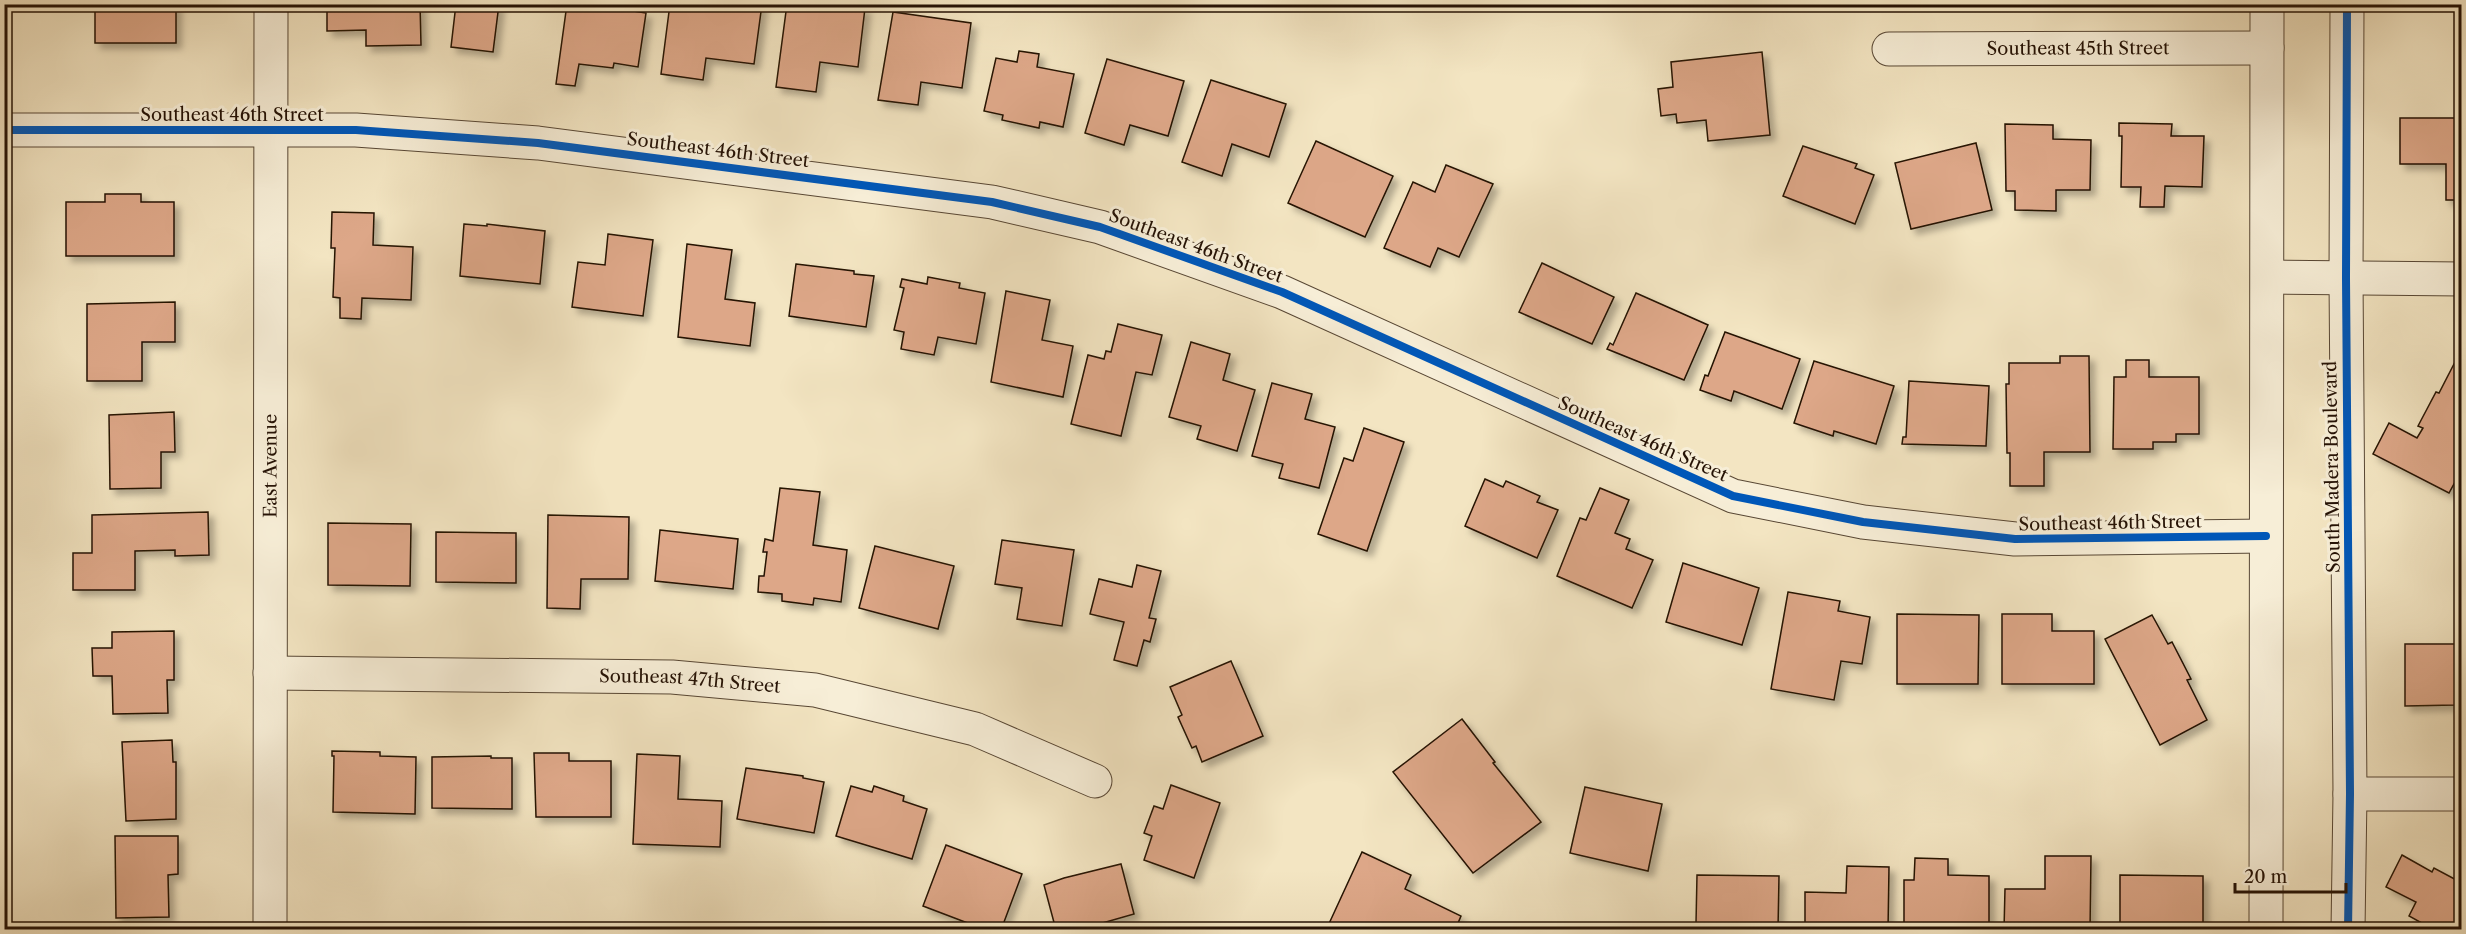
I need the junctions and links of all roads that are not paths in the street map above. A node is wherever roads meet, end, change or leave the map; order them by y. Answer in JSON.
{"nodes":[{"id":1,"x":271,"y":4,"type":"edge"},
{"id":2,"x":2267,"y":4,"type":"edge"},
{"id":3,"x":2347,"y":4,"type":"edge"},
{"id":4,"x":2267,"y":48,"type":"junction"},
{"id":5,"x":1889,"y":49,"type":"dead end"},
{"id":6,"x":4,"y":130,"type":"edge"},
{"id":7,"x":270,"y":130,"type":"junction"},
{"id":8,"x":2268,"y":277,"type":"junction"},
{"id":9,"x":2346,"y":278,"type":"junction"},
{"id":10,"x":2462,"y":279,"type":"edge"},
{"id":11,"x":2266,"y":536,"type":"junction"},
{"id":12,"x":270,"y":673,"type":"junction"},
{"id":13,"x":1095,"y":781,"type":"dead end"},
{"id":14,"x":2462,"y":794,"type":"edge"},
{"id":15,"x":2350,"y":795,"type":"junction"},
{"id":16,"x":270,"y":930,"type":"edge"},
{"id":17,"x":2266,"y":930,"type":"edge"},
{"id":18,"x":2348,"y":930,"type":"edge"}],
"edges":[{"from":1,"to":7,"type":"street","name":"East Avenue"},
{"from":2,"to":4,"type":"street"},
{"from":3,"to":9,"type":"street","name":"South Madera Boulevard"},
{"from":4,"to":5,"type":"street","name":"Southeast 45th Street"},
{"from":4,"to":8,"type":"street"},
{"from":6,"to":7,"type":"street","name":"Southeast 46th Street"},
{"from":7,"to":11,"type":"street","name":"Southeast 46th Street"},
{"from":7,"to":12,"type":"street","name":"East Avenue"},
{"from":8,"to":9,"type":"street"},
{"from":8,"to":11,"type":"street"},
{"from":9,"to":10,"type":"street"},
{"from":9,"to":15,"type":"street","name":"South Madera Boulevard"},
{"from":11,"to":17,"type":"street"},
{"from":12,"to":13,"type":"street","name":"Southeast 47th Street"},
{"from":12,"to":16,"type":"street","name":"East Avenue"},
{"from":14,"to":15,"type":"street"},
{"from":15,"to":18,"type":"street","name":"South Madera Boulevard"}]}
